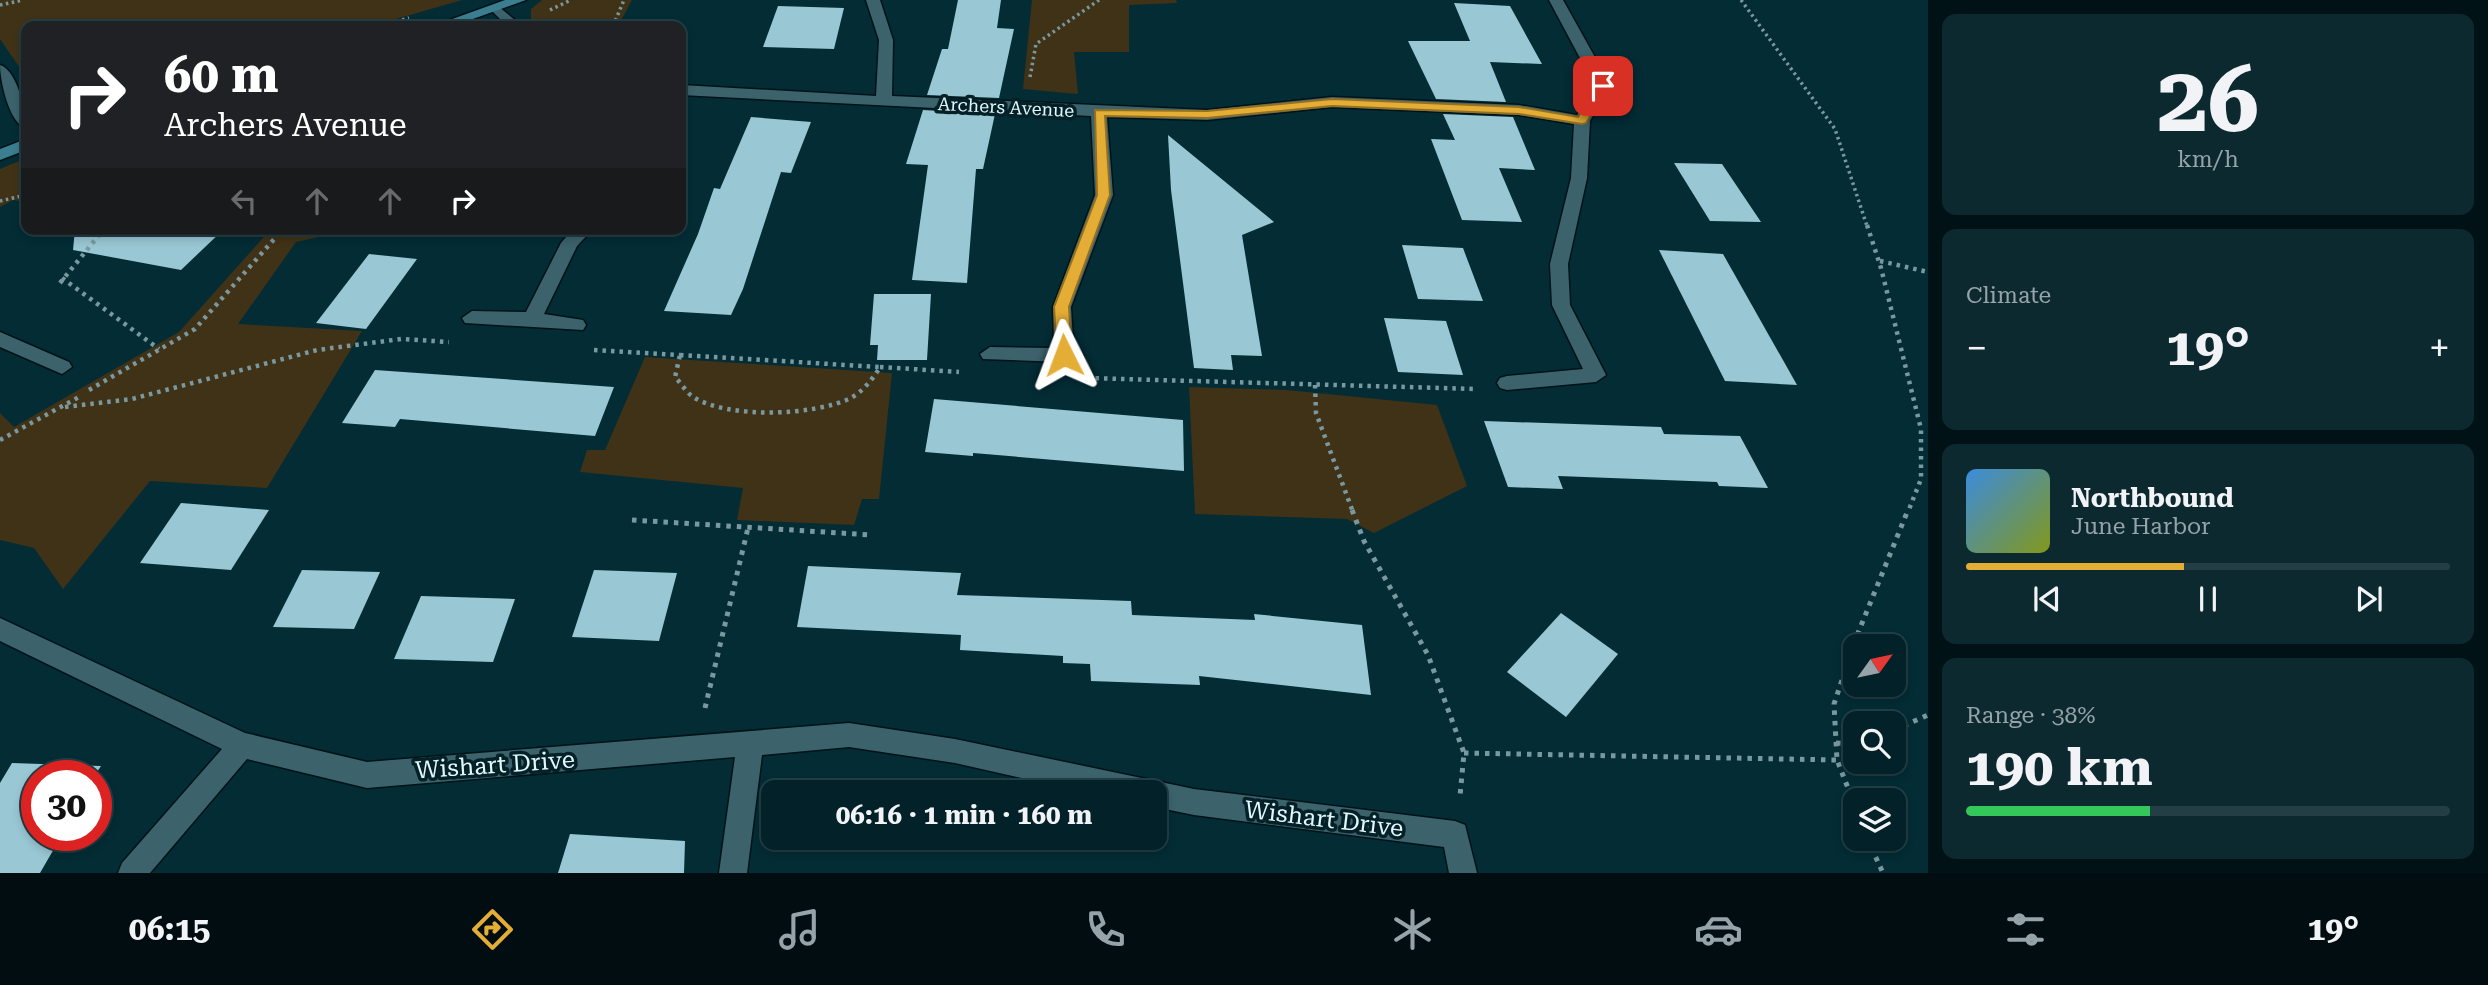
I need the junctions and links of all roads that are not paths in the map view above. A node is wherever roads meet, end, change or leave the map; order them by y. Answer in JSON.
{"nodes":[{"id":1,"x":519,"y":0,"type":"edge"},
{"id":2,"x":873,"y":0,"type":"edge"},
{"id":3,"x":1556,"y":0,"type":"edge"},
{"id":4,"x":498,"y":10,"type":"junction"},
{"id":5,"x":458,"y":21,"type":"edge"},
{"id":6,"x":510,"y":21,"type":"edge"},
{"id":7,"x":0,"y":69,"type":"edge"},
{"id":8,"x":686,"y":90,"type":"edge"},
{"id":9,"x":884,"y":100,"type":"junction"},
{"id":10,"x":1099,"y":112,"type":"junction"},
{"id":11,"x":21,"y":113,"type":"edge"},
{"id":12,"x":1582,"y":121,"type":"junction"},
{"id":13,"x":21,"y":146,"type":"edge"},
{"id":14,"x":0,"y":155,"type":"edge"},
{"id":15,"x":578,"y":235,"type":"edge"},
{"id":16,"x":472,"y":318,"type":"dead end"},
{"id":17,"x":532,"y":319,"type":"junction"},
{"id":18,"x":576,"y":325,"type":"dead end"},
{"id":19,"x":0,"y":339,"type":"edge"},
{"id":20,"x":990,"y":354,"type":"dead end"},
{"id":21,"x":62,"y":367,"type":"dead end"},
{"id":22,"x":1507,"y":383,"type":"road end"},
{"id":23,"x":0,"y":629,"type":"edge"},
{"id":24,"x":242,"y":745,"type":"junction"},
{"id":25,"x":750,"y":746,"type":"junction"},
{"id":26,"x":1089,"y":780,"type":"edge"},
{"id":27,"x":1167,"y":796,"type":"edge"},
{"id":28,"x":132,"y":873,"type":"edge"},
{"id":29,"x":733,"y":873,"type":"edge"},
{"id":30,"x":1462,"y":873,"type":"edge"}],
"edges":[{"from":1,"to":4,"type":"street"},
{"from":2,"to":9,"type":"street"},
{"from":3,"to":12,"type":"street"},
{"from":4,"to":5,"type":"street"},
{"from":4,"to":6,"type":"street"},
{"from":7,"to":11,"type":"street"},
{"from":8,"to":9,"type":"street","name":"Archers Avenue"},
{"from":9,"to":10,"type":"street","name":"Archers Avenue"},
{"from":10,"to":12,"type":"street","name":"Archers Avenue"},
{"from":10,"to":20,"type":"street"},
{"from":12,"to":22,"type":"street"},
{"from":13,"to":14,"type":"street"},
{"from":15,"to":17,"type":"street"},
{"from":16,"to":17,"type":"street"},
{"from":17,"to":18,"type":"street"},
{"from":19,"to":21,"type":"street"},
{"from":23,"to":24,"type":"street","name":"Wishart Drive"},
{"from":24,"to":25,"type":"street","name":"Wishart Drive"},
{"from":24,"to":28,"type":"street"},
{"from":25,"to":26,"type":"street","name":"Wishart Drive"},
{"from":25,"to":29,"type":"street"},
{"from":27,"to":30,"type":"street","name":"Wishart Drive"}]}
